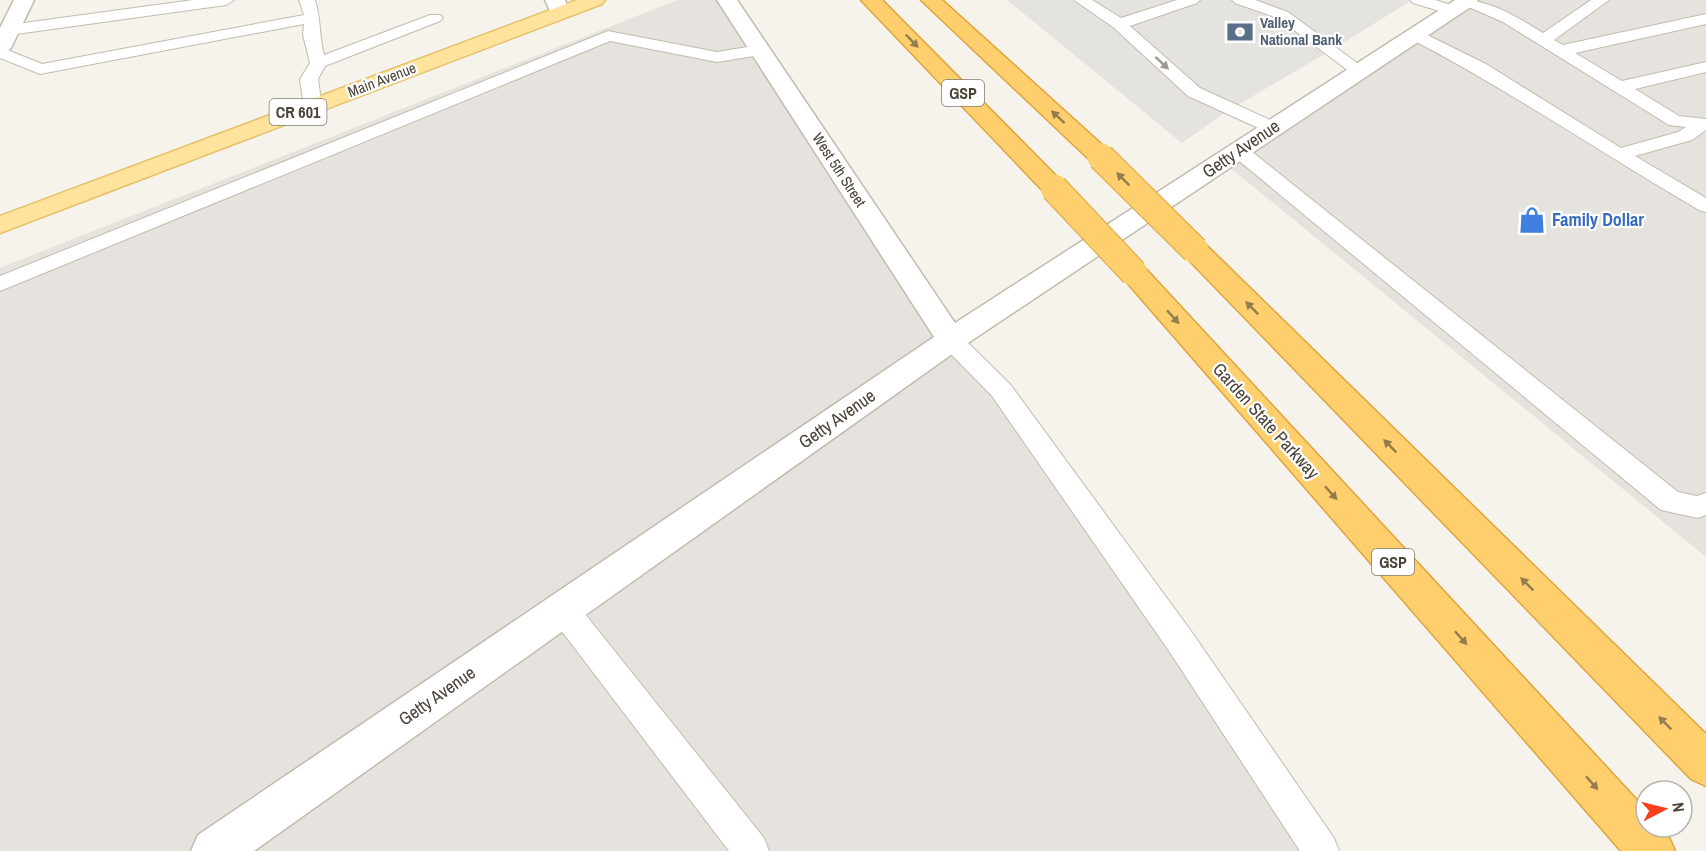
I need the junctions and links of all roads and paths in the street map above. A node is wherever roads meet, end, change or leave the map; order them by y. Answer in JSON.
{"nodes":[{"id":1,"x":24,"y":0,"type":"edge"},
{"id":2,"x":226,"y":0,"type":"edge"},
{"id":3,"x":307,"y":0,"type":"edge"},
{"id":4,"x":595,"y":0,"type":"edge"},
{"id":5,"x":727,"y":0,"type":"edge"},
{"id":6,"x":871,"y":0,"type":"edge"},
{"id":7,"x":931,"y":0,"type":"edge"},
{"id":8,"x":1082,"y":0,"type":"edge"},
{"id":9,"x":1192,"y":0,"type":"edge"},
{"id":10,"x":1240,"y":0,"type":"edge"},
{"id":11,"x":1418,"y":0,"type":"edge"},
{"id":12,"x":1601,"y":0,"type":"edge"},
{"id":13,"x":1463,"y":4,"type":"edge"},
{"id":14,"x":558,"y":7,"type":"edge"},
{"id":15,"x":313,"y":18,"type":"junction"},
{"id":16,"x":435,"y":18,"type":"dead end"},
{"id":17,"x":1706,"y":19,"type":"edge"},
{"id":18,"x":1119,"y":24,"type":"junction"},
{"id":19,"x":1415,"y":35,"type":"junction"},
{"id":20,"x":1543,"y":40,"type":"junction"},
{"id":21,"x":3,"y":43,"type":"edge"},
{"id":22,"x":760,"y":50,"type":"junction"},
{"id":23,"x":1560,"y":51,"type":"junction"},
{"id":24,"x":318,"y":63,"type":"junction"},
{"id":25,"x":1706,"y":67,"type":"edge"},
{"id":26,"x":1360,"y":71,"type":"junction"},
{"id":27,"x":1620,"y":87,"type":"junction"},
{"id":28,"x":313,"y":106,"type":"junction"},
{"id":29,"x":1704,"y":125,"type":"edge"},
{"id":30,"x":1273,"y":128,"type":"junction"},
{"id":31,"x":1239,"y":151,"type":"junction"},
{"id":32,"x":1619,"y":155,"type":"junction"},
{"id":33,"x":1706,"y":206,"type":"edge"},
{"id":34,"x":0,"y":225,"type":"edge"},
{"id":35,"x":0,"y":284,"type":"edge"},
{"id":36,"x":951,"y":340,"type":"junction"},
{"id":37,"x":1706,"y":504,"type":"edge"},
{"id":38,"x":562,"y":608,"type":"junction"},
{"id":39,"x":1706,"y":764,"type":"edge"},
{"id":40,"x":214,"y":851,"type":"edge"},
{"id":41,"x":751,"y":851,"type":"edge"},
{"id":42,"x":1321,"y":851,"type":"edge"},
{"id":43,"x":1652,"y":851,"type":"edge"}],
"edges":[{"from":1,"to":21,"type":"street"},
{"from":2,"to":21,"type":"lane"},
{"from":3,"to":15,"type":"lane"},
{"from":4,"to":14,"type":"main road","name":"Main Avenue","number":"CR 601"},
{"from":5,"to":22,"type":"street","name":"West 5th Street"},
{"from":6,"to":43,"type":"highway","name":"Garden State Parkway","number":"GSP","one_way":true,"bridge":true},
{"from":39,"to":7,"type":"highway","number":"GSP","one_way":true,"bridge":true},
{"from":8,"to":18,"type":"lane"},
{"from":9,"to":18,"type":"lane"},
{"from":10,"to":26,"type":"lane"},
{"from":11,"to":13,"type":"lane"},
{"from":12,"to":20,"type":"lane"},
{"from":13,"to":19,"type":"street","name":"Getty Avenue"},
{"from":13,"to":20,"type":"lane"},
{"from":14,"to":28,"type":"main road","name":"Main Avenue","number":"CR 601"},
{"from":15,"to":21,"type":"lane"},
{"from":15,"to":24,"type":"lane"},
{"from":16,"to":24,"type":"lane"},
{"from":17,"to":23,"type":"lane"},
{"from":18,"to":30,"type":"lane","one_way":true},
{"from":19,"to":26,"type":"street","name":"Getty Avenue"},
{"from":19,"to":32,"type":"lane"},
{"from":20,"to":23,"type":"lane"},
{"from":22,"to":35,"type":"lane"},
{"from":22,"to":36,"type":"street","name":"West 5th Street"},
{"from":23,"to":27,"type":"lane"},
{"from":24,"to":28,"type":"lane"},
{"from":25,"to":27,"type":"lane"},
{"from":26,"to":30,"type":"street","name":"Getty Avenue"},
{"from":27,"to":29,"type":"lane"},
{"from":28,"to":34,"type":"main road","name":"Main Avenue","number":"CR 601"},
{"from":29,"to":32,"type":"lane"},
{"from":30,"to":31,"type":"street","name":"Getty Avenue"},
{"from":31,"to":36,"type":"street","name":"Getty Avenue"},
{"from":31,"to":37,"type":"lane"},
{"from":32,"to":33,"type":"lane"},
{"from":36,"to":38,"type":"street","name":"Getty Avenue"},
{"from":36,"to":42,"type":"lane"},
{"from":38,"to":40,"type":"street","name":"Getty Avenue"},
{"from":38,"to":41,"type":"lane"}]}
